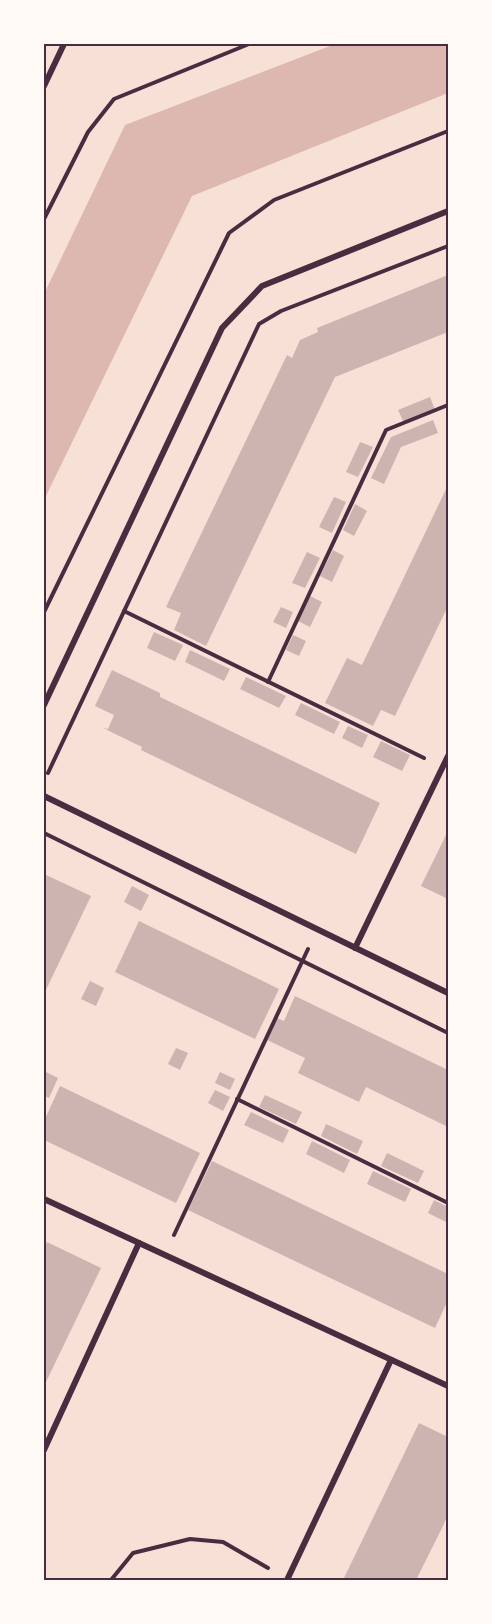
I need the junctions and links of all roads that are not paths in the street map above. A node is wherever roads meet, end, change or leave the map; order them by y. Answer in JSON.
{"nodes":[{"id":1,"x":64,"y":44,"type":"edge"},
{"id":2,"x":44,"y":86,"type":"edge"},
{"id":3,"x":448,"y":211,"type":"edge"},
{"id":4,"x":44,"y":705,"type":"edge"},
{"id":5,"x":448,"y":756,"type":"edge"},
{"id":6,"x":44,"y":795,"type":"edge"},
{"id":7,"x":355,"y":948,"type":"junction"},
{"id":8,"x":448,"y":993,"type":"edge"},
{"id":9,"x":44,"y":1199,"type":"edge"},
{"id":10,"x":139,"y":1243,"type":"junction"},
{"id":11,"x":391,"y":1360,"type":"junction"},
{"id":12,"x":448,"y":1386,"type":"edge"},
{"id":13,"x":44,"y":1450,"type":"edge"},
{"id":14,"x":288,"y":1580,"type":"edge"}],
"edges":[{"from":1,"to":2,"type":"street"},
{"from":3,"to":4,"type":"street"},
{"from":5,"to":7,"type":"street"},
{"from":6,"to":7,"type":"street"},
{"from":7,"to":8,"type":"street"},
{"from":9,"to":10,"type":"street"},
{"from":10,"to":11,"type":"street"},
{"from":10,"to":13,"type":"street"},
{"from":11,"to":12,"type":"street"},
{"from":11,"to":14,"type":"street"}]}
